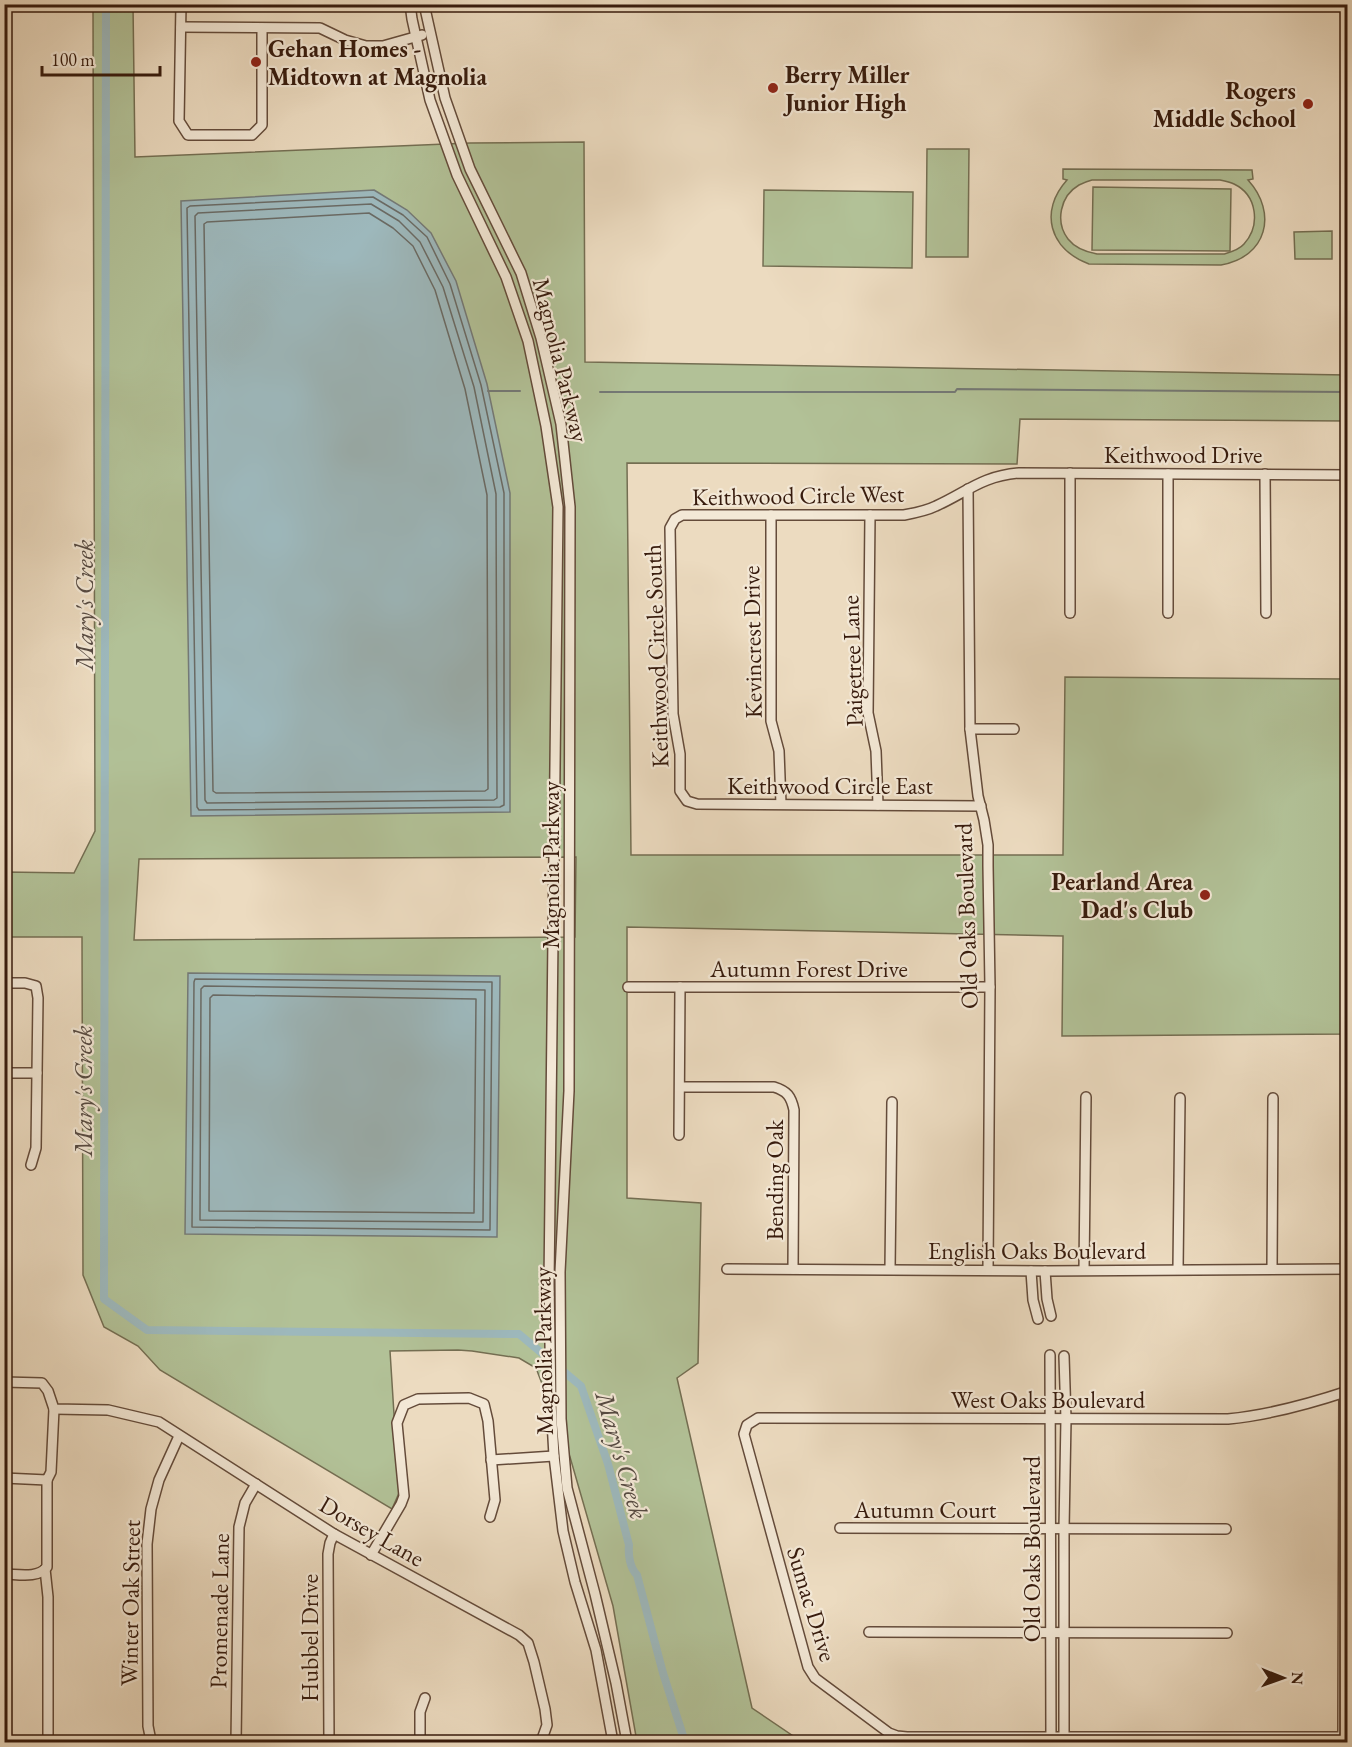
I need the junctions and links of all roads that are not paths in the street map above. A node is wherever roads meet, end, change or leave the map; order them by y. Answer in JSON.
{"nodes":[{"id":1,"x":181,"y":4,"type":"edge"},
{"id":2,"x":410,"y":4,"type":"edge"},
{"id":3,"x":424,"y":4,"type":"edge"},
{"id":4,"x":181,"y":27,"type":"junction"},
{"id":5,"x":262,"y":28,"type":"junction"},
{"id":6,"x":430,"y":33,"type":"junction"},
{"id":7,"x":416,"y":38,"type":"junction"},
{"id":8,"x":534,"y":317,"type":"junction"},
{"id":9,"x":521,"y":321,"type":"junction"},
{"id":10,"x":1019,"y":473,"type":"joint"},
{"id":11,"x":1070,"y":473,"type":"junction"},
{"id":12,"x":1168,"y":474,"type":"junction"},
{"id":13,"x":1265,"y":474,"type":"junction"},
{"id":14,"x":1347,"y":475,"type":"edge"},
{"id":15,"x":968,"y":489,"type":"junction"},
{"id":16,"x":568,"y":490,"type":"junction"},
{"id":17,"x":555,"y":492,"type":"junction"},
{"id":18,"x":771,"y":515,"type":"junction"},
{"id":19,"x":870,"y":515,"type":"junction"},
{"id":20,"x":676,"y":517,"type":"joint"},
{"id":21,"x":1070,"y":613,"type":"dead end"},
{"id":22,"x":1168,"y":613,"type":"dead end"},
{"id":23,"x":1266,"y":613,"type":"dead end"},
{"id":24,"x":970,"y":729,"type":"junction"},
{"id":25,"x":1014,"y":729,"type":"dead end"},
{"id":26,"x":682,"y":795,"type":"joint"},
{"id":27,"x":781,"y":804,"type":"junction"},
{"id":28,"x":878,"y":805,"type":"junction"},
{"id":29,"x":981,"y":806,"type":"junction"},
{"id":30,"x":553,"y":838,"type":"junction"},
{"id":31,"x":570,"y":838,"type":"junction"},
{"id":32,"x":4,"y":983,"type":"edge"},
{"id":33,"x":552,"y":987,"type":"junction"},
{"id":34,"x":569,"y":987,"type":"junction"},
{"id":35,"x":628,"y":987,"type":"dead end"},
{"id":36,"x":680,"y":987,"type":"junction"},
{"id":37,"x":990,"y":987,"type":"junction"},
{"id":38,"x":4,"y":1073,"type":"edge"},
{"id":39,"x":37,"y":1073,"type":"junction"},
{"id":40,"x":680,"y":1087,"type":"junction"},
{"id":41,"x":1086,"y":1097,"type":"dead end"},
{"id":42,"x":1180,"y":1098,"type":"dead end"},
{"id":43,"x":1273,"y":1098,"type":"dead end"},
{"id":44,"x":892,"y":1102,"type":"dead end"},
{"id":45,"x":679,"y":1135,"type":"dead end"},
{"id":46,"x":31,"y":1165,"type":"dead end"},
{"id":47,"x":727,"y":1269,"type":"dead end"},
{"id":48,"x":793,"y":1269,"type":"junction"},
{"id":49,"x":890,"y":1269,"type":"junction"},
{"id":50,"x":1178,"y":1269,"type":"junction"},
{"id":51,"x":1272,"y":1269,"type":"junction"},
{"id":52,"x":1347,"y":1269,"type":"edge"},
{"id":53,"x":988,"y":1270,"type":"junction"},
{"id":54,"x":1084,"y":1270,"type":"junction"},
{"id":55,"x":1031,"y":1271,"type":"junction"},
{"id":56,"x":1045,"y":1271,"type":"junction"},
{"id":57,"x":1052,"y":1316,"type":"dead end"},
{"id":58,"x":1038,"y":1319,"type":"dead end"},
{"id":59,"x":1050,"y":1355,"type":"dead end"},
{"id":60,"x":1064,"y":1356,"type":"dead end"},
{"id":61,"x":4,"y":1382,"type":"edge"},
{"id":62,"x":1346,"y":1391,"type":"edge"},
{"id":63,"x":54,"y":1409,"type":"junction"},
{"id":64,"x":1050,"y":1419,"type":"junction"},
{"id":65,"x":1066,"y":1419,"type":"junction"},
{"id":66,"x":747,"y":1425,"type":"joint"},
{"id":67,"x":179,"y":1436,"type":"junction"},
{"id":68,"x":554,"y":1456,"type":"junction"},
{"id":69,"x":490,"y":1460,"type":"junction"},
{"id":70,"x":4,"y":1478,"type":"edge"},
{"id":71,"x":47,"y":1479,"type":"junction"},
{"id":72,"x":256,"y":1484,"type":"junction"},
{"id":73,"x":490,"y":1517,"type":"dead end"},
{"id":74,"x":840,"y":1528,"type":"dead end"},
{"id":75,"x":1050,"y":1529,"type":"junction"},
{"id":76,"x":1064,"y":1529,"type":"junction"},
{"id":77,"x":1226,"y":1529,"type":"dead end"},
{"id":78,"x":334,"y":1534,"type":"junction"},
{"id":79,"x":371,"y":1555,"type":"junction"},
{"id":80,"x":45,"y":1569,"type":"junction"},
{"id":81,"x":4,"y":1574,"type":"edge"},
{"id":82,"x":869,"y":1632,"type":"dead end"},
{"id":83,"x":1050,"y":1633,"type":"junction"},
{"id":84,"x":1064,"y":1633,"type":"junction"},
{"id":85,"x":1227,"y":1633,"type":"dead end"},
{"id":86,"x":425,"y":1698,"type":"dead end"},
{"id":87,"x":1345,"y":1737,"type":"edge"},
{"id":88,"x":1051,"y":1740,"type":"edge"},
{"id":89,"x":1064,"y":1740,"type":"edge"},
{"id":90,"x":539,"y":1741,"type":"edge"},
{"id":91,"x":153,"y":1742,"type":"edge"},
{"id":92,"x":48,"y":1743,"type":"edge"},
{"id":93,"x":236,"y":1743,"type":"edge"},
{"id":94,"x":329,"y":1743,"type":"edge"},
{"id":95,"x":420,"y":1743,"type":"edge"},
{"id":96,"x":613,"y":1743,"type":"edge"},
{"id":97,"x":627,"y":1743,"type":"edge"}],
"edges":[{"from":1,"to":4,"type":"street"},
{"from":2,"to":7,"type":"street","name":"Magnolia Parkway"},
{"from":3,"to":6,"type":"street","name":"Magnolia Parkway"},
{"from":4,"to":5,"type":"street"},
{"from":4,"to":5,"type":"street"},
{"from":5,"to":7,"type":"street"},
{"from":6,"to":7,"type":"street"},
{"from":6,"to":8,"type":"street","name":"Magnolia Parkway"},
{"from":7,"to":9,"type":"street","name":"Magnolia Parkway"},
{"from":8,"to":9,"type":"street"},
{"from":8,"to":16,"type":"street","name":"Magnolia Parkway"},
{"from":9,"to":17,"type":"street","name":"Magnolia Parkway"},
{"from":10,"to":11,"type":"street","name":"Keithwood Drive"},
{"from":10,"to":15,"type":"street","name":"Keithwood Circle West"},
{"from":11,"to":12,"type":"street","name":"Keithwood Drive"},
{"from":11,"to":21,"type":"street"},
{"from":12,"to":13,"type":"street","name":"Keithwood Drive"},
{"from":12,"to":22,"type":"street"},
{"from":13,"to":14,"type":"street","name":"Keithwood Drive"},
{"from":13,"to":23,"type":"street"},
{"from":15,"to":19,"type":"street","name":"Keithwood Circle West"},
{"from":15,"to":24,"type":"street","name":"Old Oaks Boulevard"},
{"from":16,"to":17,"type":"street"},
{"from":16,"to":31,"type":"street","name":"Magnolia Parkway"},
{"from":17,"to":30,"type":"street","name":"Magnolia Parkway"},
{"from":18,"to":19,"type":"street","name":"Keithwood Circle West"},
{"from":18,"to":20,"type":"street","name":"Keithwood Circle West"},
{"from":18,"to":27,"type":"street","name":"Kevincrest Drive"},
{"from":19,"to":28,"type":"street","name":"Paigetree Lane"},
{"from":20,"to":26,"type":"street","name":"Keithwood Circle South"},
{"from":24,"to":25,"type":"street"},
{"from":24,"to":29,"type":"street","name":"Old Oaks Boulevard"},
{"from":26,"to":27,"type":"street","name":"Keithwood Circle East"},
{"from":27,"to":28,"type":"street","name":"Keithwood Circle East"},
{"from":28,"to":29,"type":"street","name":"Keithwood Circle East"},
{"from":29,"to":37,"type":"street","name":"Old Oaks Boulevard"},
{"from":30,"to":31,"type":"street"},
{"from":30,"to":33,"type":"street","name":"Magnolia Parkway"},
{"from":31,"to":34,"type":"street","name":"Magnolia Parkway"},
{"from":32,"to":39,"type":"street"},
{"from":33,"to":34,"type":"street"},
{"from":33,"to":68,"type":"street","name":"Magnolia Parkway"},
{"from":34,"to":97,"type":"street","name":"Magnolia Parkway"},
{"from":35,"to":36,"type":"street","name":"Autumn Forest Drive"},
{"from":36,"to":37,"type":"street","name":"Autumn Forest Drive"},
{"from":36,"to":40,"type":"street"},
{"from":37,"to":53,"type":"street","name":"Old Oaks Boulevard"},
{"from":38,"to":39,"type":"street"},
{"from":39,"to":46,"type":"street"},
{"from":40,"to":45,"type":"street"},
{"from":40,"to":48,"type":"street","name":"Bending Oak"},
{"from":41,"to":54,"type":"street"},
{"from":42,"to":50,"type":"street"},
{"from":43,"to":51,"type":"street"},
{"from":44,"to":49,"type":"street"},
{"from":47,"to":48,"type":"street","name":"English Oaks Boulevard"},
{"from":48,"to":49,"type":"street","name":"English Oaks Boulevard"},
{"from":49,"to":53,"type":"street","name":"English Oaks Boulevard"},
{"from":50,"to":51,"type":"street","name":"English Oaks Boulevard"},
{"from":50,"to":54,"type":"street","name":"English Oaks Boulevard"},
{"from":51,"to":52,"type":"street","name":"English Oaks Boulevard"},
{"from":53,"to":55,"type":"street","name":"English Oaks Boulevard"},
{"from":54,"to":56,"type":"street","name":"English Oaks Boulevard"},
{"from":55,"to":56,"type":"street","name":"English Oaks Boulevard"},
{"from":55,"to":58,"type":"street"},
{"from":56,"to":57,"type":"street"},
{"from":59,"to":64,"type":"street","name":"Old Oaks Boulevard"},
{"from":60,"to":65,"type":"street","name":"Old Oaks Boulevard"},
{"from":61,"to":63,"type":"street"},
{"from":62,"to":65,"type":"street","name":"West Oaks Boulevard"},
{"from":62,"to":87,"type":"street"},
{"from":63,"to":67,"type":"street","name":"Dorsey Lane"},
{"from":63,"to":71,"type":"street"},
{"from":64,"to":65,"type":"street","name":"West Oaks Boulevard"},
{"from":64,"to":66,"type":"street","name":"West Oaks Boulevard"},
{"from":64,"to":75,"type":"street","name":"Old Oaks Boulevard"},
{"from":65,"to":76,"type":"street","name":"Old Oaks Boulevard"},
{"from":66,"to":88,"type":"street","name":"Sumac Drive"},
{"from":67,"to":72,"type":"street","name":"Dorsey Lane"},
{"from":67,"to":91,"type":"street","name":"Winter Oak Street"},
{"from":68,"to":69,"type":"street"},
{"from":68,"to":96,"type":"street","name":"Magnolia Parkway"},
{"from":69,"to":73,"type":"street"},
{"from":69,"to":79,"type":"street"},
{"from":70,"to":71,"type":"street"},
{"from":71,"to":80,"type":"street"},
{"from":72,"to":78,"type":"street","name":"Dorsey Lane"},
{"from":72,"to":93,"type":"street","name":"Promenade Lane"},
{"from":74,"to":75,"type":"street","name":"Autumn Court"},
{"from":75,"to":76,"type":"street","name":"Autumn Court"},
{"from":75,"to":83,"type":"street","name":"Old Oaks Boulevard"},
{"from":76,"to":77,"type":"street","name":"Autumn Court"},
{"from":76,"to":84,"type":"street","name":"Old Oaks Boulevard"},
{"from":78,"to":79,"type":"street","name":"Dorsey Lane"},
{"from":78,"to":94,"type":"street","name":"Hubbel Drive"},
{"from":79,"to":90,"type":"street","name":"Dorsey Lane"},
{"from":80,"to":81,"type":"street"},
{"from":80,"to":92,"type":"street"},
{"from":82,"to":83,"type":"street"},
{"from":83,"to":84,"type":"street"},
{"from":83,"to":88,"type":"street","name":"Old Oaks Boulevard"},
{"from":84,"to":85,"type":"street"},
{"from":84,"to":89,"type":"street","name":"Old Oaks Boulevard"},
{"from":86,"to":95,"type":"street"},
{"from":87,"to":89,"type":"street","name":"Sumac Drive"},
{"from":88,"to":89,"type":"street","name":"Sumac Drive"}]}
